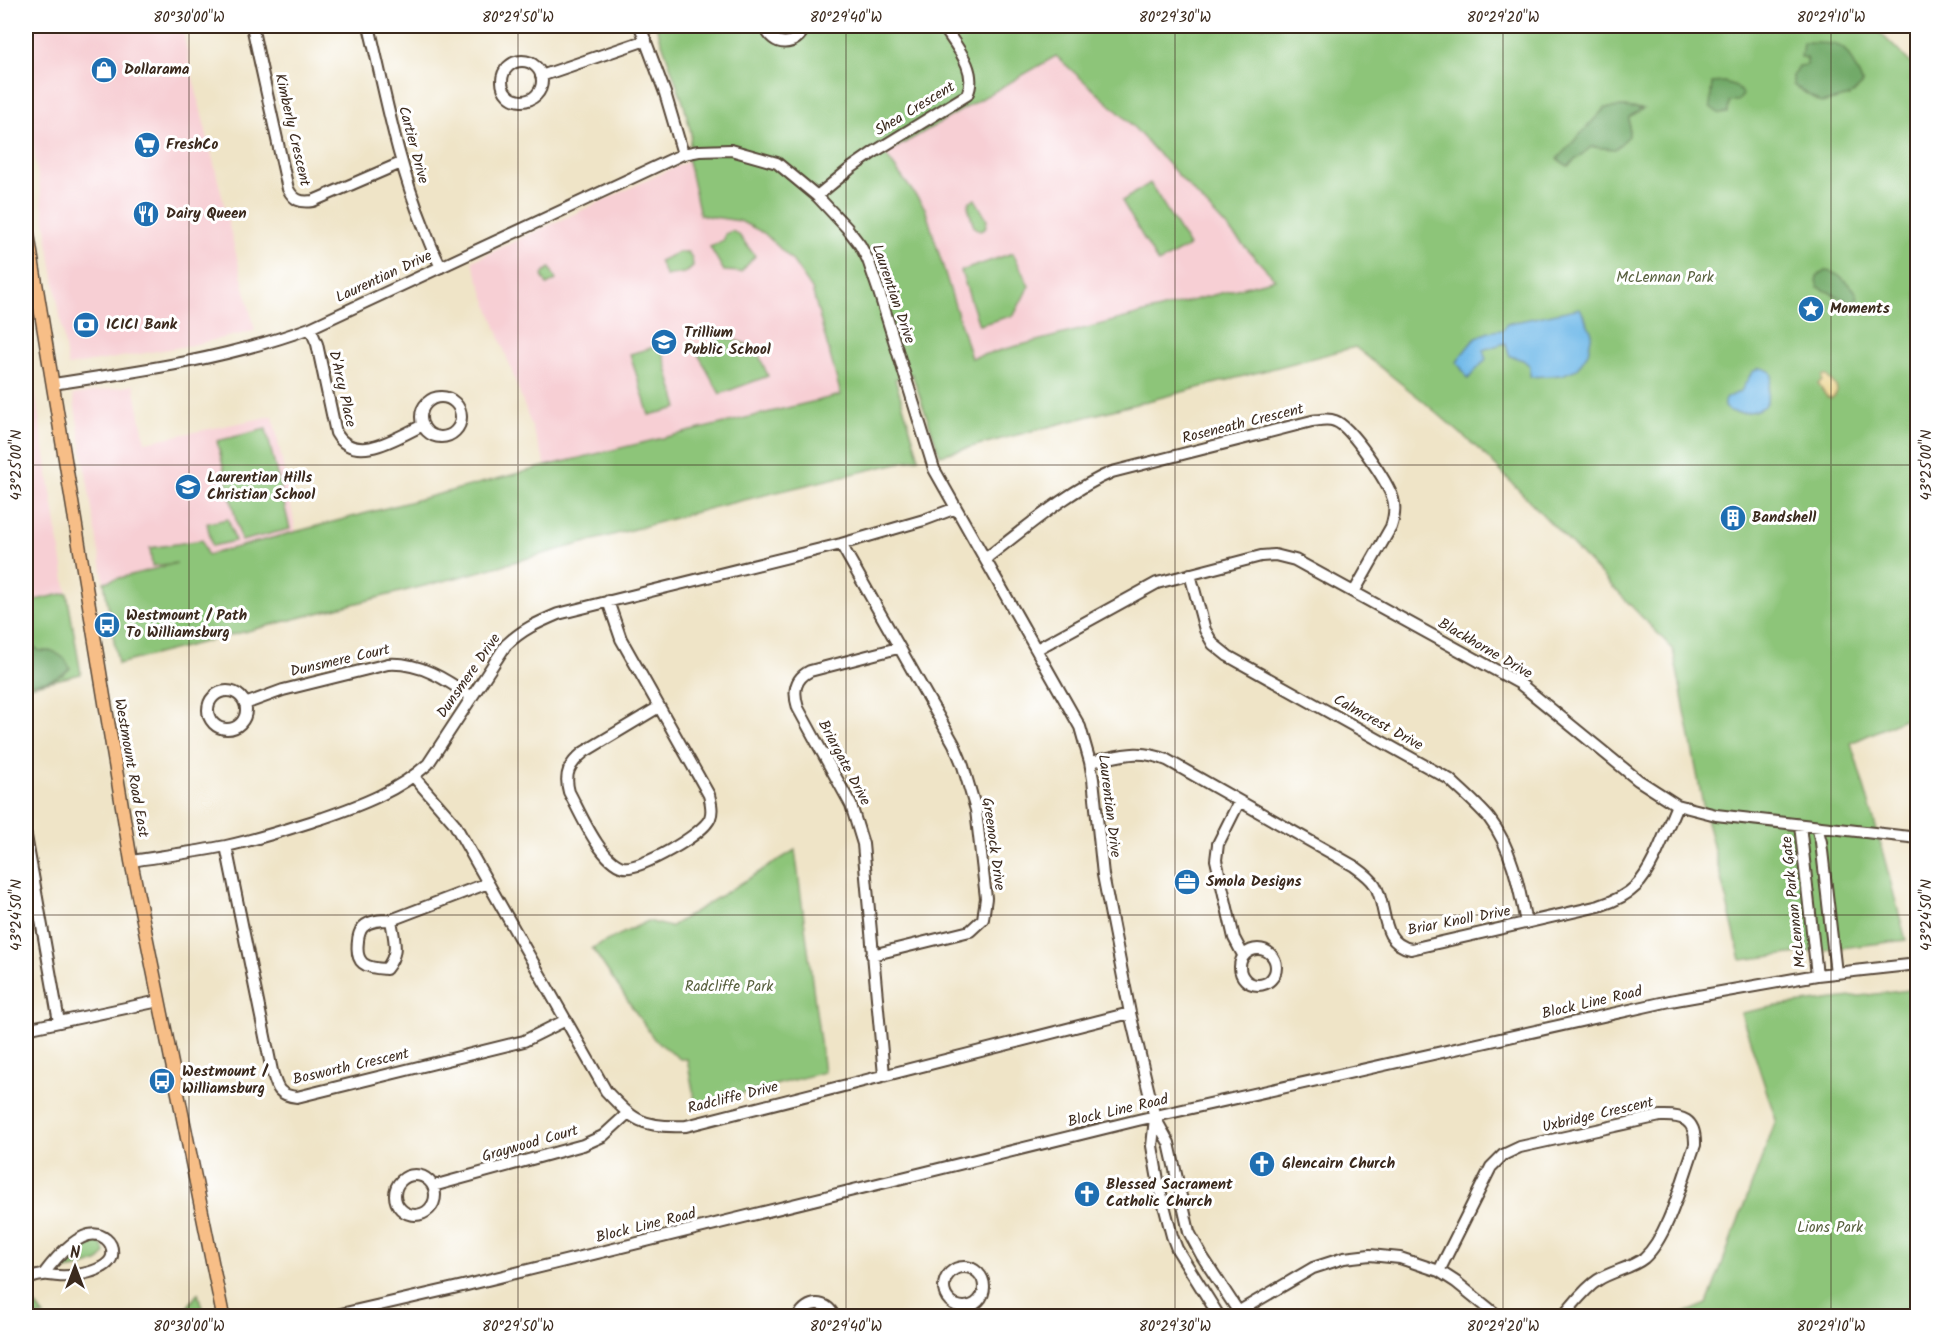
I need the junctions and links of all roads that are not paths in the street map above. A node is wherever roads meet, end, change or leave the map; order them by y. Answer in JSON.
{"nodes":[{"id":1,"x":252,"y":26,"type":"edge"},
{"id":2,"x":369,"y":26,"type":"edge"},
{"id":3,"x":640,"y":26,"type":"edge"},
{"id":4,"x":765,"y":26,"type":"edge"},
{"id":5,"x":805,"y":26,"type":"edge"},
{"id":6,"x":943,"y":26,"type":"edge"},
{"id":7,"x":646,"y":40,"type":"junction"},
{"id":8,"x":541,"y":76,"type":"dead end"},
{"id":9,"x":683,"y":154,"type":"junction"},
{"id":10,"x":401,"y":163,"type":"junction"},
{"id":11,"x":817,"y":196,"type":"junction"},
{"id":12,"x":26,"y":222,"type":"edge"},
{"id":13,"x":441,"y":267,"type":"junction"},
{"id":14,"x":310,"y":328,"type":"junction"},
{"id":15,"x":53,"y":384,"type":"junction"},
{"id":16,"x":423,"y":425,"type":"dead end"},
{"id":17,"x":956,"y":508,"type":"junction"},
{"id":18,"x":841,"y":544,"type":"junction"},
{"id":19,"x":985,"y":560,"type":"junction"},
{"id":20,"x":1190,"y":574,"type":"junction"},
{"id":21,"x":1354,"y":592,"type":"junction"},
{"id":22,"x":608,"y":602,"type":"junction"},
{"id":23,"x":898,"y":648,"type":"junction"},
{"id":24,"x":1036,"y":649,"type":"junction"},
{"id":25,"x":471,"y":697,"type":"junction"},
{"id":26,"x":245,"y":704,"type":"dead end"},
{"id":27,"x":659,"y":707,"type":"junction"},
{"id":28,"x":1090,"y":762,"type":"junction"},
{"id":29,"x":414,"y":777,"type":"junction"},
{"id":30,"x":1239,"y":802,"type":"junction"},
{"id":31,"x":1677,"y":805,"type":"junction"},
{"id":32,"x":1800,"y":825,"type":"junction"},
{"id":33,"x":1817,"y":827,"type":"junction"},
{"id":34,"x":26,"y":836,"type":"edge"},
{"id":35,"x":1917,"y":838,"type":"edge"},
{"id":36,"x":226,"y":846,"type":"junction"},
{"id":37,"x":131,"y":861,"type":"junction"},
{"id":38,"x":488,"y":883,"type":"junction"},
{"id":39,"x":391,"y":920,"type":"junction"},
{"id":40,"x":1526,"y":923,"type":"junction"},
{"id":41,"x":872,"y":955,"type":"junction"},
{"id":42,"x":1243,"y":955,"type":"dead end"},
{"id":43,"x":1917,"y":964,"type":"edge"},
{"id":44,"x":1836,"y":973,"type":"junction"},
{"id":45,"x":1817,"y":975,"type":"junction"},
{"id":46,"x":159,"y":1001,"type":"junction"},
{"id":47,"x":1130,"y":1013,"type":"junction"},
{"id":48,"x":566,"y":1020,"type":"junction"},
{"id":49,"x":59,"y":1022,"type":"junction"},
{"id":50,"x":26,"y":1029,"type":"edge"},
{"id":51,"x":884,"y":1075,"type":"junction"},
{"id":52,"x":627,"y":1114,"type":"junction"},
{"id":53,"x":1155,"y":1118,"type":"junction"},
{"id":54,"x":433,"y":1186,"type":"dead end"},
{"id":55,"x":1439,"y":1271,"type":"junction"},
{"id":56,"x":43,"y":1275,"type":"junction"},
{"id":57,"x":26,"y":1279,"type":"edge"},
{"id":58,"x":1234,"y":1314,"type":"edge"},
{"id":59,"x":223,"y":1317,"type":"edge"},
{"id":60,"x":332,"y":1317,"type":"edge"},
{"id":61,"x":799,"y":1317,"type":"edge"},
{"id":62,"x":834,"y":1317,"type":"edge"},
{"id":63,"x":1219,"y":1317,"type":"edge"},
{"id":64,"x":1498,"y":1317,"type":"edge"},
{"id":65,"x":1563,"y":1317,"type":"edge"}],
"edges":[{"from":1,"to":10,"type":"street","name":"Kimberly Crescent"},
{"from":2,"to":10,"type":"street","name":"Cartier Drive"},
{"from":3,"to":7,"type":"street"},
{"from":4,"to":5,"type":"street"},
{"from":6,"to":11,"type":"street","name":"Shea Crescent"},
{"from":7,"to":8,"type":"street"},
{"from":7,"to":9,"type":"street"},
{"from":9,"to":11,"type":"street","name":"Laurentian Drive"},
{"from":9,"to":13,"type":"street","name":"Laurentian Drive"},
{"from":10,"to":13,"type":"street","name":"Cartier Drive"},
{"from":11,"to":17,"type":"street","name":"Laurentian Drive"},
{"from":12,"to":15,"type":"main road","name":"Westmount Road East"},
{"from":13,"to":14,"type":"street","name":"Laurentian Drive"},
{"from":14,"to":15,"type":"street","name":"Laurentian Drive"},
{"from":14,"to":16,"type":"street","name":"D'Arcy Place"},
{"from":15,"to":37,"type":"main road","name":"Westmount Road East"},
{"from":17,"to":18,"type":"street","name":"Dunsmere Drive"},
{"from":17,"to":19,"type":"street","name":"Laurentian Drive"},
{"from":18,"to":22,"type":"street","name":"Dunsmere Drive"},
{"from":18,"to":23,"type":"street","name":"Greenock Drive"},
{"from":19,"to":21,"type":"street","name":"Roseneath Crescent"},
{"from":19,"to":24,"type":"street","name":"Laurentian Drive"},
{"from":20,"to":21,"type":"street","name":"Blackhorne Drive"},
{"from":20,"to":24,"type":"street","name":"Blackhorne Drive"},
{"from":20,"to":40,"type":"street","name":"Calmcrest Drive"},
{"from":21,"to":31,"type":"street","name":"Blackhorne Drive"},
{"from":22,"to":25,"type":"street","name":"Dunsmere Drive"},
{"from":22,"to":27,"type":"street"},
{"from":23,"to":41,"type":"street","name":"Briargate Drive"},
{"from":23,"to":41,"type":"street","name":"Greenock Drive"},
{"from":24,"to":28,"type":"street","name":"Laurentian Drive"},
{"from":25,"to":26,"type":"street","name":"Dunsmere Court"},
{"from":25,"to":29,"type":"street","name":"Dunsmere Drive"},
{"from":27,"to":27,"type":"street"},
{"from":28,"to":30,"type":"street","name":"Briar Knoll Drive"},
{"from":28,"to":47,"type":"street","name":"Laurentian Drive"},
{"from":29,"to":36,"type":"street","name":"Dunsmere Drive"},
{"from":29,"to":38,"type":"street","name":"Radcliffe Drive"},
{"from":30,"to":40,"type":"street","name":"Briar Knoll Drive"},
{"from":30,"to":42,"type":"street"},
{"from":31,"to":32,"type":"street","name":"Blackhorne Drive"},
{"from":31,"to":40,"type":"street","name":"Briar Knoll Drive"},
{"from":32,"to":33,"type":"street","name":"Blackhorne Drive"},
{"from":32,"to":45,"type":"street","name":"McLennan Park Gate"},
{"from":33,"to":35,"type":"street","name":"Blackhorne Drive"},
{"from":33,"to":44,"type":"street","name":"McLennan Park Gate"},
{"from":34,"to":49,"type":"street"},
{"from":36,"to":37,"type":"street","name":"Dunsmere Drive"},
{"from":36,"to":48,"type":"street","name":"Bosworth Crescent"},
{"from":37,"to":46,"type":"main road","name":"Westmount Road East"},
{"from":38,"to":39,"type":"street"},
{"from":38,"to":48,"type":"street","name":"Radcliffe Drive"},
{"from":39,"to":39,"type":"street"},
{"from":41,"to":51,"type":"street","name":"Briargate Drive"},
{"from":43,"to":44,"type":"street","name":"Block Line Road"},
{"from":44,"to":45,"type":"street","name":"Block Line Road"},
{"from":45,"to":53,"type":"street","name":"Block Line Road"},
{"from":46,"to":49,"type":"street"},
{"from":46,"to":59,"type":"main road","name":"Westmount Road East"},
{"from":47,"to":51,"type":"street","name":"Radcliffe Drive"},
{"from":47,"to":53,"type":"street","name":"Laurentian Drive"},
{"from":48,"to":52,"type":"street","name":"Radcliffe Drive"},
{"from":49,"to":50,"type":"street"},
{"from":51,"to":52,"type":"street","name":"Radcliffe Drive"},
{"from":52,"to":54,"type":"street","name":"Graywood Court"},
{"from":53,"to":58,"type":"street","name":"Laurentian Drive"},
{"from":53,"to":60,"type":"street","name":"Block Line Road"},
{"from":53,"to":63,"type":"street","name":"Laurentian Drive"},
{"from":55,"to":58,"type":"street"},
{"from":55,"to":64,"type":"street"},
{"from":55,"to":65,"type":"street","name":"Uxbridge Crescent"},
{"from":56,"to":56,"type":"street"},
{"from":56,"to":57,"type":"street"},
{"from":61,"to":62,"type":"street"}]}
